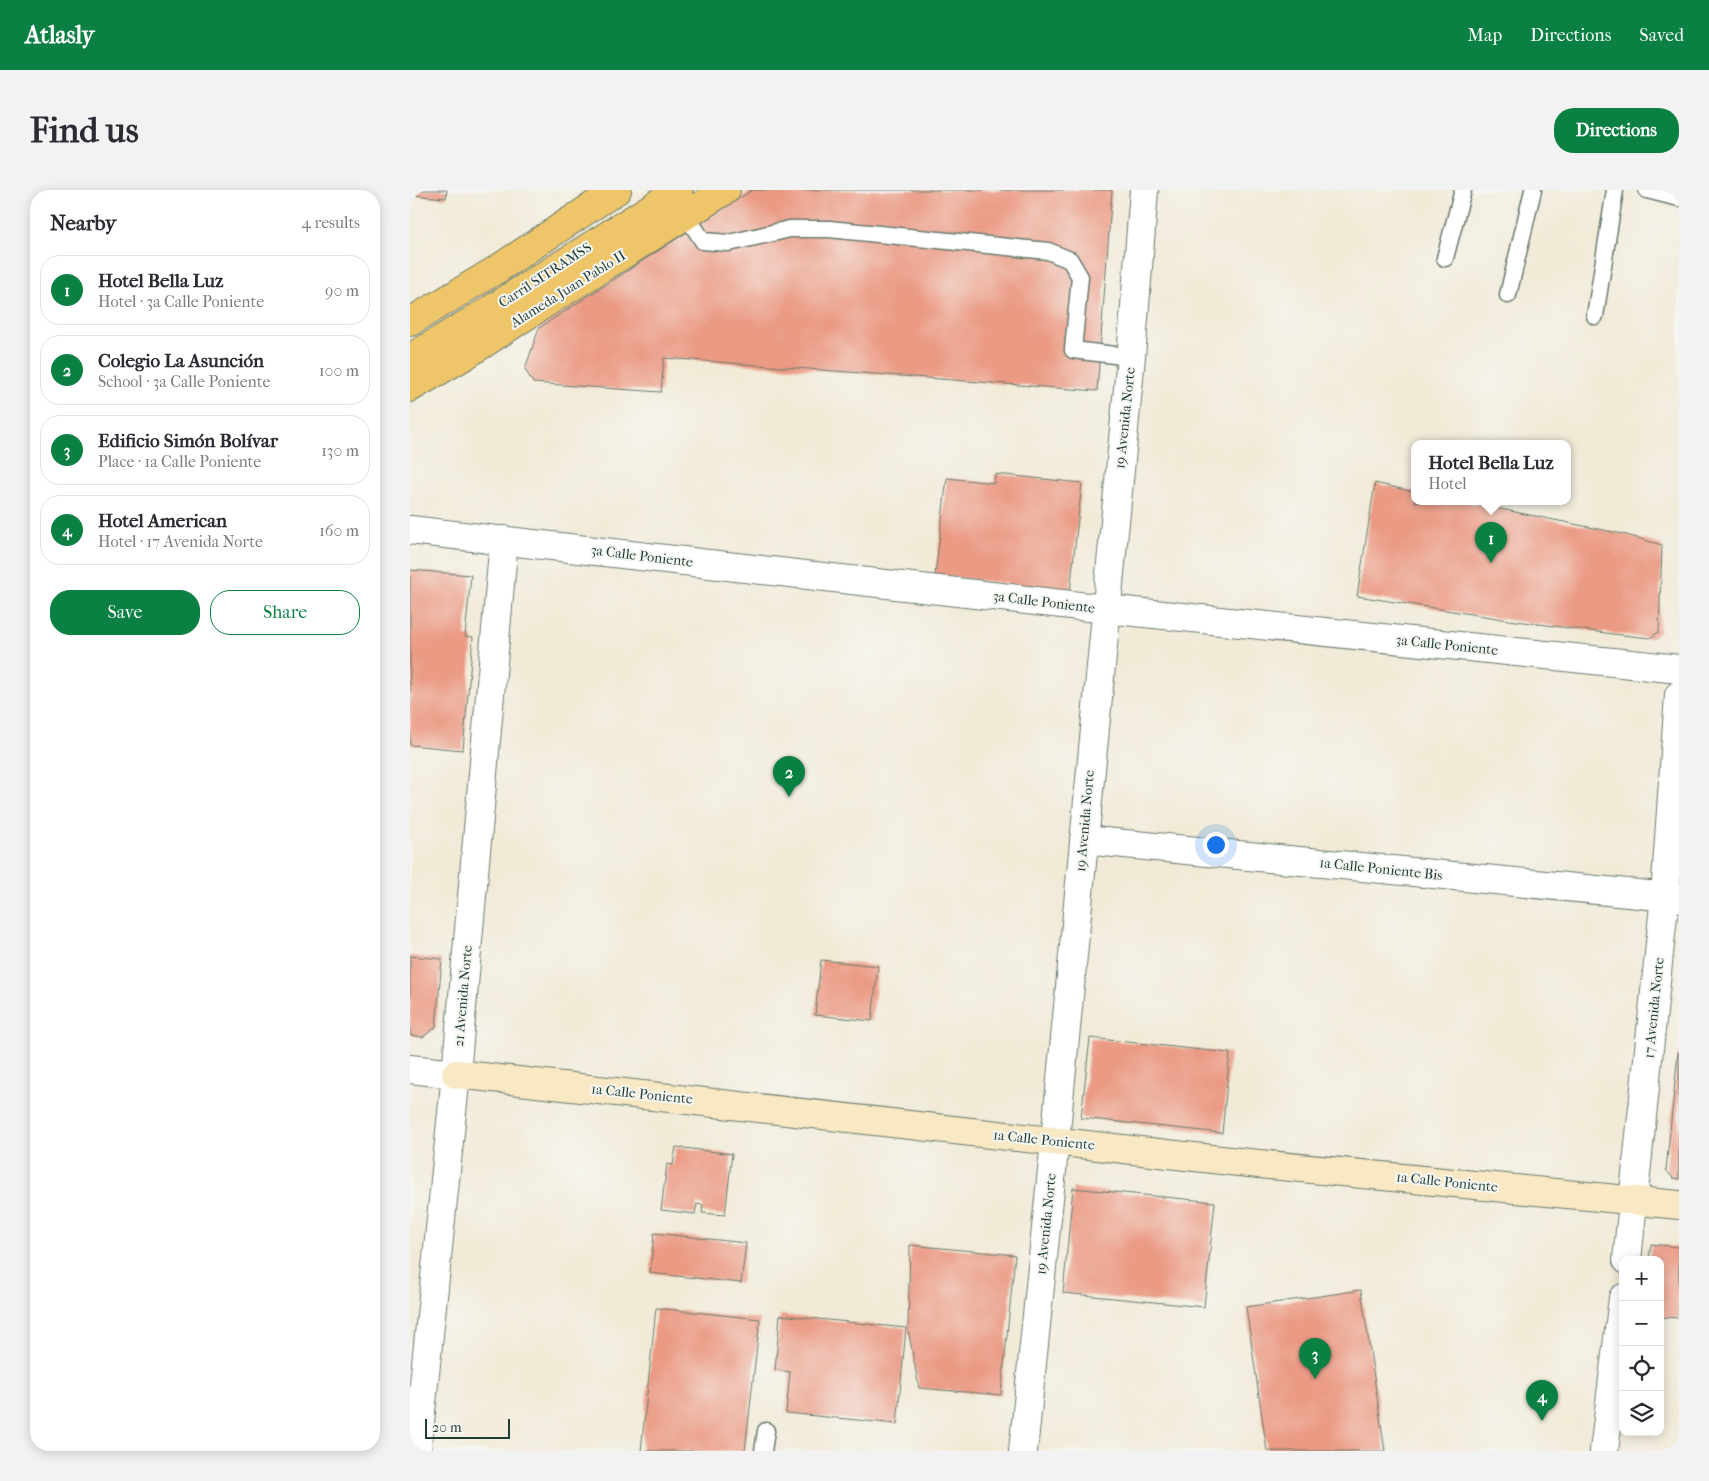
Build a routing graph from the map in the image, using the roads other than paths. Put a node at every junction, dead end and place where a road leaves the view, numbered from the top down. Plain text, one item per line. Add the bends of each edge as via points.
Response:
1 (617, 190) edge
2 (726, 190) edge
3 (1144, 190) edge
4 (1463, 190) edge
5 (1533, 190) edge
6 (1615, 190) edge
7 (1647, 190) edge
8 (1679, 198) edge
9 (682, 203) edge
10 (1445, 258) dead end
11 (1508, 294) dead end
12 (1595, 316) dead end
13 (410, 322) edge
14 (1131, 357) junction
15 (410, 358) edge
16 (410, 388) edge
17 (410, 530) edge
18 (504, 540) junction
19 (1106, 609) junction
20 (1679, 669) edge
21 (1679, 696) edge
22 (1084, 840) junction
23 (1672, 897) edge
24 (410, 1069) edge
25 (456, 1074) junction
26 (1055, 1141) junction
27 (1634, 1200) junction
28 (1679, 1205) edge
29 (1627, 1256) edge
30 (1623, 1301) edge
31 (766, 1431) dead end
32 (417, 1451) edge
33 (764, 1451) edge
34 (1022, 1451) edge
35 (1604, 1451) edge

1 - 13 main road
2 - 9 main road, Alameda Juan Pablo II
3 - 14 street, 19 Avenida Norte
4 - 10 lane
5 - 11 lane
6 - 12 lane
7 - 8 lane
9 - 14 lane via 703,241 728,243 790,229 828,229 1048,252 1070,260 1080,277 1073,350
9 - 15 main road, Carril SITRAMSS
9 - 16 main road, Alameda Juan Pablo II via 543,304
14 - 19 street, 19 Avenida Norte
17 - 18 street, 3a Calle Poniente
18 - 19 street, 3a Calle Poniente
18 - 25 street, 21 Avenida Norte
19 - 20 street, 3a Calle Poniente
19 - 22 street, 19 Avenida Norte
21 - 23 street, 17 Avenida Norte
22 - 23 street, 1a Calle Poniente Bis
22 - 26 street, 19 Avenida Norte
23 - 27 street, 17 Avenida Norte
24 - 25 street, 1a Calle Poniente
25 - 26 main road, 1a Calle Poniente
25 - 32 street, 21 Avenida Norte
26 - 27 main road, 1a Calle Poniente
26 - 34 street, 19 Avenida Norte
27 - 28 main road, 1a Calle Poniente
27 - 29 street, 17 Avenida Norte
30 - 35 street
31 - 33 lane

